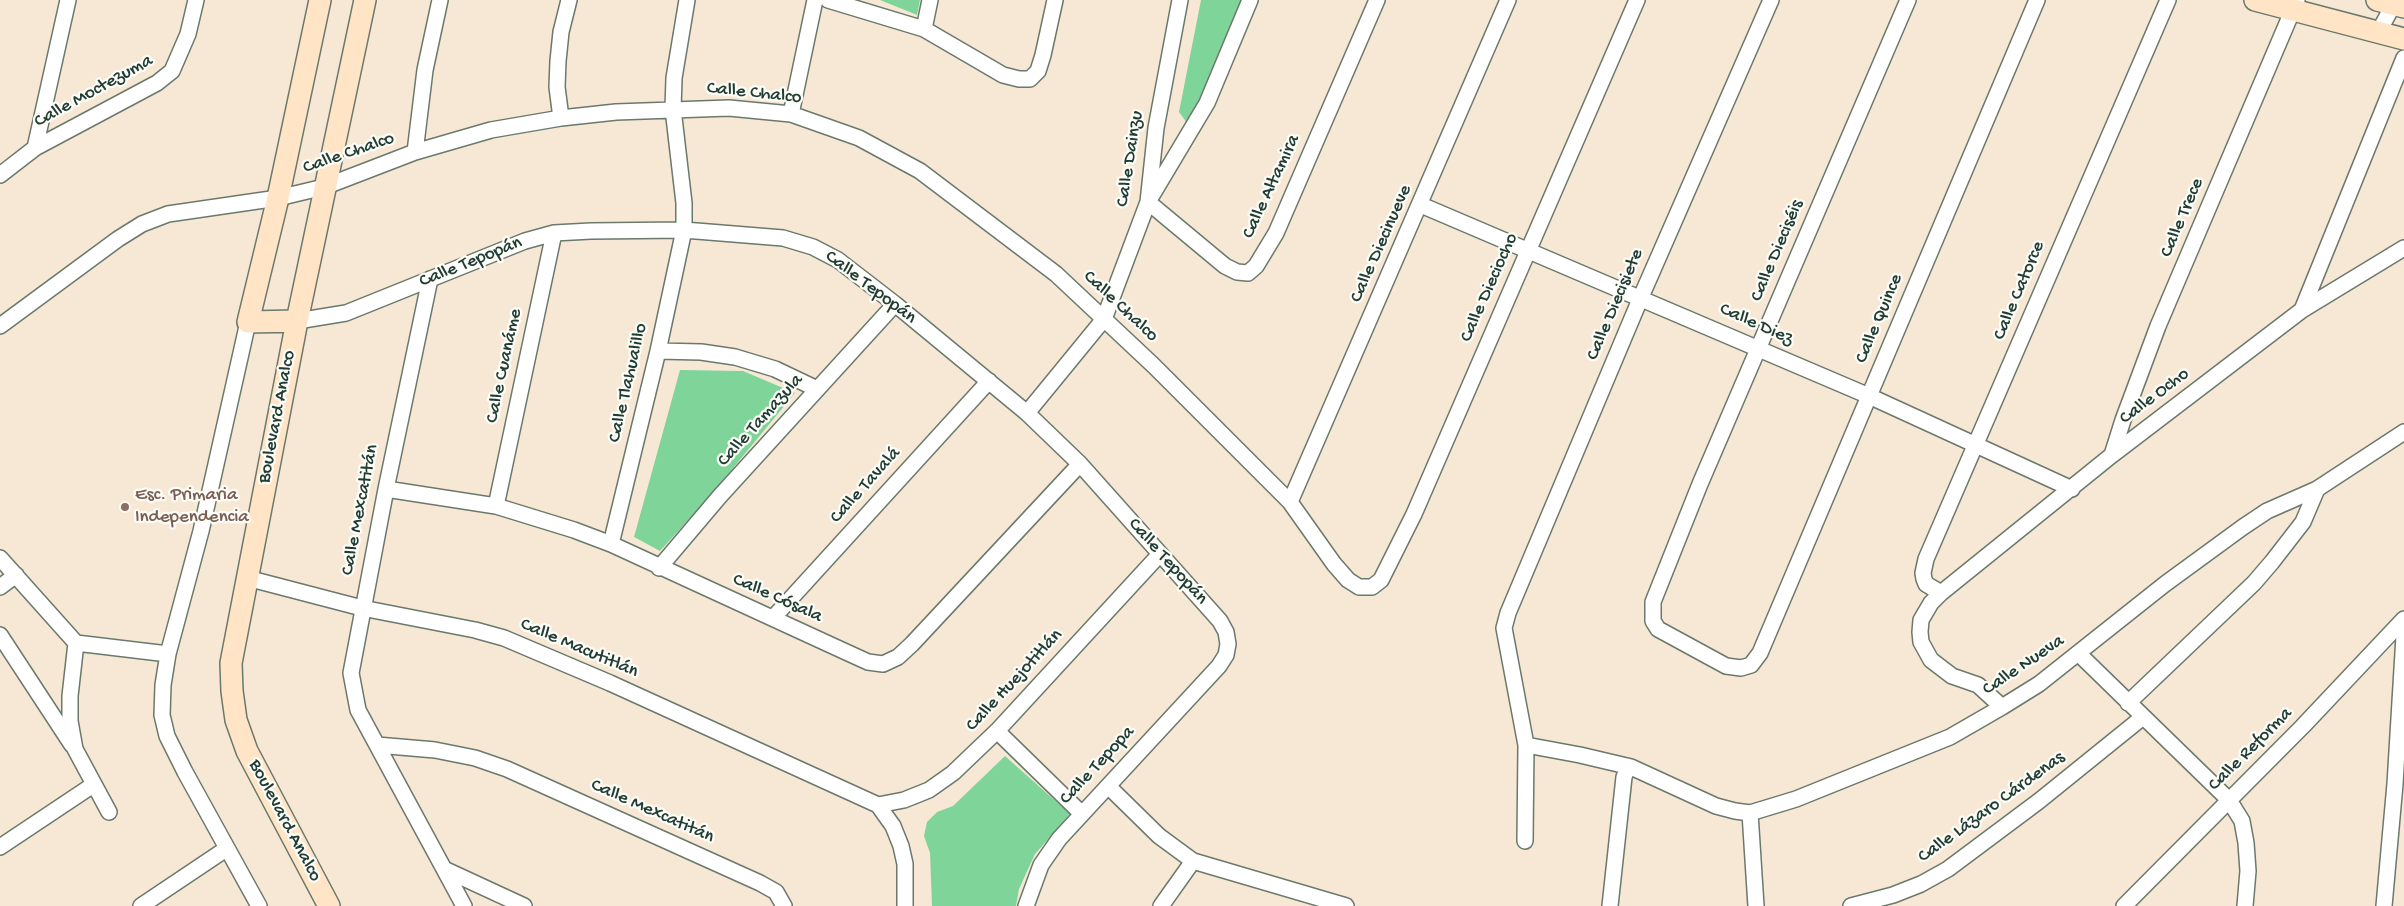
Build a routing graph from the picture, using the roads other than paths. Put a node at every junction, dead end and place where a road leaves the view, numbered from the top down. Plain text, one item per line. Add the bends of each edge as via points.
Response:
1 (68, 0) edge
2 (196, 0) edge
3 (320, 0) edge
4 (364, 0) edge
5 (440, 0) edge
6 (569, 0) edge
7 (687, 0) edge
8 (815, 0) edge
9 (828, 0) edge
10 (930, 0) edge
11 (1055, 0) edge
12 (1180, 0) edge
13 (1250, 0) edge
14 (1377, 0) edge
15 (1508, 0) edge
16 (1637, 0) edge
17 (1771, 0) edge
18 (1908, 0) edge
19 (2037, 0) edge
20 (2168, 0) edge
21 (2255, 0) edge
22 (2393, 3) edge
23 (2295, 6) edge
24 (924, 29) junction
25 (2378, 33) junction
26 (2404, 39) edge
27 (2404, 58) edge
28 (673, 109) junction
29 (791, 114) junction
30 (561, 118) junction
31 (35, 148) junction
32 (415, 152) junction
33 (0, 175) edge
34 (324, 187) junction
35 (278, 198) junction
36 (1148, 202) junction
37 (1421, 205) junction
38 (684, 230) junction
39 (554, 234) junction
40 (2404, 248) edge
41 (1528, 251) junction
42 (430, 279) junction
43 (1641, 297) junction
44 (895, 304) junction
45 (2302, 310) junction
46 (1104, 319) junction
47 (296, 321) junction
48 (248, 322) junction
49 (0, 326) edge
50 (1759, 348) junction
51 (658, 352) junction
52 (989, 381) junction
53 (817, 389) junction
54 (1869, 396) junction
55 (1027, 413) junction
56 (2404, 432) edge
57 (1975, 446) junction
58 (2112, 455) junction
59 (1080, 464) junction
60 (2072, 488) junction
61 (386, 489) junction
62 (2317, 489) junction
63 (1290, 502) junction
64 (496, 506) junction
65 (610, 544) junction
66 (1160, 554) junction
67 (0, 558) edge
68 (659, 568) junction
69 (16, 575) junction
70 (247, 578) junction
71 (0, 587) edge
72 (1372, 587) joint
73 (1940, 592) junction
74 (362, 608) junction
75 (773, 618) junction
76 (2404, 619) edge
77 (0, 635) edge
78 (2404, 636) edge
79 (76, 644) junction
80 (1760, 653) joint
81 (168, 654) junction
82 (2079, 654) junction
83 (1219, 666) joint
84 (2128, 703) junction
85 (2002, 707) junction
86 (2143, 718) junction
87 (997, 731) junction
88 (1526, 745) junction
89 (377, 746) junction
90 (74, 749) junction
91 (1628, 767) junction
92 (93, 785) junction
93 (1108, 786) junction
94 (2229, 800) junction
95 (878, 805) junction
96 (109, 812) dead end
97 (1750, 813) junction
98 (1082, 814) junction
99 (1525, 841) dead end
100 (0, 847) edge
101 (226, 849) junction
102 (1193, 861) junction
103 (444, 869) junction
104 (1755, 904) edge
105 (141, 906) edge
106 (259, 906) edge
107 (329, 906) edge
108 (464, 906) edge
109 (524, 906) edge
110 (784, 906) edge
111 (905, 906) edge
112 (1026, 906) edge
113 (1161, 906) edge
114 (1346, 906) edge
115 (1610, 906) edge
116 (1851, 906) edge
117 (2124, 906) edge
118 (2245, 906) edge
119 (2384, 906) edge

1 - 31 street
2 - 31 street, Calle Moctezuma via 188,34 172,71 157,83
3 - 35 street
4 - 34 street, Boulevard Analco
5 - 32 street via 425,70
6 - 30 street via 558,61
7 - 28 street, Calle Tlahualillo via 674,78
8 - 29 street
9 - 24 street
10 - 24 street
11 - 24 street via 1038,71 1030,79 1003,75
12 - 36 street, Calle Dainzu via 1156,128
13 - 36 street via 1207,103
14 - 36 street, Calle Altamira via 1276,234 1256,266 1248,273 1225,266
15 - 37 street, Calle Diecinueve
16 - 41 street, Calle Dieciocho
17 - 43 street, Calle Diecisiete
18 - 50 street, Calle Dieciséis
19 - 54 street, Calle Quince
20 - 57 street, Calle Catorce
21 - 23 street
22 - 25 street
23 - 25 street
23 - 58 street, Calle Trece via 2158,326
25 - 26 street
27 - 45 street
28 - 29 street, Calle Chalco via 729,108
28 - 30 street, Calle Chalco
28 - 38 street, Calle Tlahualillo
29 - 46 street, Calle Chalco via 859,138 920,171 1056,274
30 - 32 street, Calle Chalco via 491,130
31 - 33 street, Calle Moctezuma
32 - 34 street, Calle Chalco
34 - 35 street, Calle Chalco
34 - 47 street, Boulevard Analco
35 - 48 street
35 - 49 street, Calle Chalco via 177,212 142,224
36 - 46 street, Calle Dainzu
37 - 41 street, Calle Diez
37 - 63 street, Calle Diecinueve
38 - 39 street, Calle Tepopán
38 - 44 street, Calle Tepopán via 783,238 813,247 838,260
38 - 51 street, Calle Tlahualillo
39 - 42 street, Calle Tepopán via 525,241
39 - 64 street, Calle Cuanáme
40 - 45 street, Calle Ocho
41 - 43 street, Calle Diez
41 - 72 street, Calle Dieciocho via 1395,554 1381,580
42 - 47 street, Calle Tepopán via 346,313
42 - 61 street, Calle Mexcatitán
43 - 50 street, Calle Diez
43 - 88 street, Calle Diecisiete via 1504,628
44 - 52 street, Calle Tepopán
44 - 53 street, Calle Tamazula
45 - 58 street, Calle Ocho
46 - 55 street, Calle Dainzu
46 - 63 street, Calle Chalco
47 - 48 street, Calle Tepopán
47 - 70 street, Boulevard Analco
48 - 81 street via 201,531
50 - 54 street, Calle Diez
50 - 80 street, Calle Dieciséis via 1658,587 1652,612 1658,629 1726,666 1741,668 1752,665
51 - 53 street via 701,352 735,357 775,369
51 - 65 street, Calle Tlahualillo
52 - 55 street, Calle Tepopán
52 - 75 street, Calle Tavalá
53 - 68 street, Calle Tamazula
54 - 57 street, Calle Diez
54 - 80 street, Calle Quince
55 - 59 street, Calle Tepopán
56 - 62 street, Calle Nueva
57 - 60 street, Calle Diez
57 - 73 street, Calle Catorce via 1923,567 1926,584
58 - 60 street, Calle Ocho
59 - 66 street, Calle Tepopán
59 - 75 street, Calle Cósala via 898,657 883,664 868,662
60 - 73 street, Calle Ocho
61 - 64 street, Calle Cósala
61 - 74 street, Calle Mexcatitán
62 - 82 street, Calle Nueva via 2267,511 2165,584
62 - 84 street via 2302,522 2272,562
63 - 72 street, Calle Chalco via 1348,580 1359,587
64 - 65 street, Calle Cósala
65 - 68 street, Calle Cósala
66 - 83 street, Calle Tepopán via 1220,621 1226,632 1226,655
66 - 87 street, Calle Huejotitlán
67 - 69 street
68 - 75 street, Calle Cósala
69 - 71 street
69 - 79 street
70 - 74 street, Calle Macutitlán
70 - 107 street, Boulevard Analco via 231,663 236,720 261,780
73 - 85 street, Calle Ocho via 1922,620 1920,632 1925,651 1938,667 1978,685
74 - 89 street, Calle Mexcatitán via 351,673 358,710
74 - 95 street, Calle Macutitlán via 504,638
76 - 94 street, Calle Reforma
77 - 90 street
78 - 119 street
79 - 81 street
79 - 90 street via 70,696
81 - 101 street via 162,715 167,736
82 - 84 street
82 - 85 street, Calle Nueva
83 - 93 street, Calle Tepopa
84 - 86 street
85 - 97 street, Calle Nueva via 1950,737 1796,799
86 - 94 street
86 - 116 street, Calle Lázaro Cárdenas via 1948,869 1894,895
87 - 95 street, Calle Huejotitlán via 953,773 929,790 904,800
87 - 98 street
88 - 91 street, Calle Nueva
88 - 99 street
89 - 103 street, Calle Mexcatitán
89 - 110 street, Calle Mexcatitán via 435,750 506,769 760,883 776,892
90 - 92 street
91 - 97 street, Calle Nueva via 1716,806
91 - 115 street via 1624,777
92 - 96 street
92 - 100 street
93 - 98 street, Calle Tepopa
93 - 102 street via 1159,836
94 - 117 street, Calle Reforma
94 - 118 street via 2242,821 2246,843
95 - 111 street via 893,826 901,846 905,864
97 - 104 street
98 - 112 street, Calle Tepopa via 1059,838 1041,865
101 - 105 street
101 - 106 street
102 - 113 street
102 - 114 street
103 - 108 street, Calle Mexcatitán
103 - 109 street

